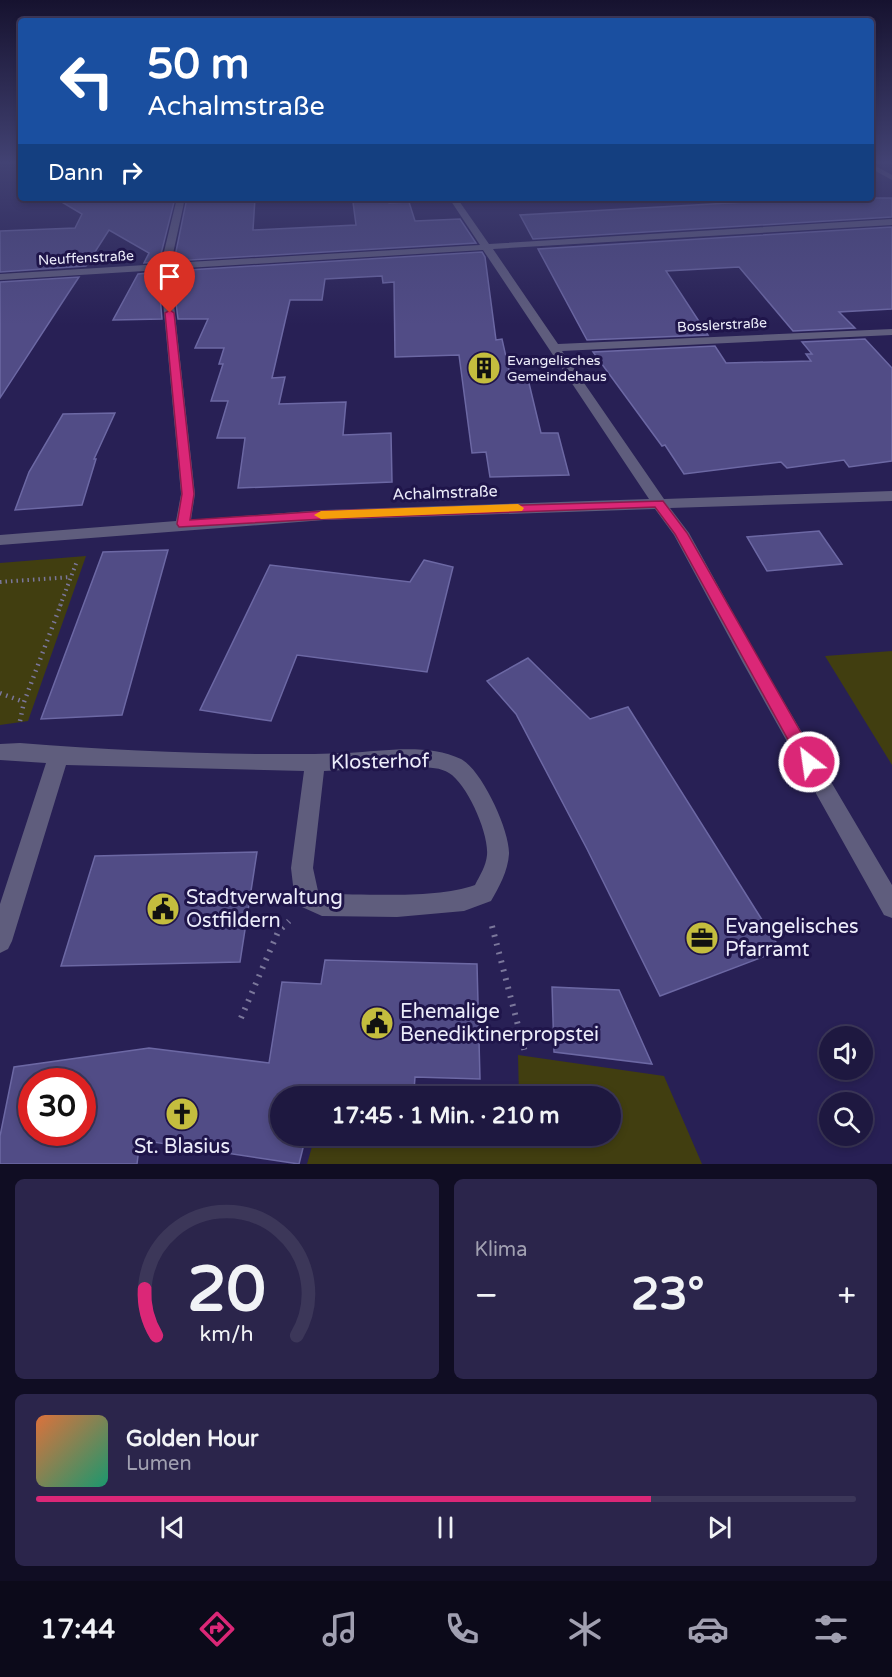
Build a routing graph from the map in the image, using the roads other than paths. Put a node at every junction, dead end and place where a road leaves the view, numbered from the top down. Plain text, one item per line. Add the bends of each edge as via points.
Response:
1 (177, 216) edge
2 (465, 216) edge
3 (892, 222) edge
4 (486, 247) junction
5 (165, 267) junction
6 (0, 277) edge
7 (892, 332) edge
8 (554, 348) junction
9 (892, 496) edge
10 (659, 503) junction
11 (183, 524) junction
12 (0, 540) edge
13 (8, 752) edge
14 (58, 757) junction
15 (315, 763) junction
16 (892, 907) edge
17 (0, 941) edge

1 - 5 street
2 - 4 street
3 - 4 street, Neuffenstraße
4 - 5 street, Neuffenstraße
4 - 8 street
5 - 6 street, Neuffenstraße
5 - 11 street via 188,494
7 - 8 street, Bosslerstraße
8 - 10 street
9 - 10 street, Achalmstraße
10 - 11 street, Achalmstraße
10 - 16 street via 681,533
11 - 12 street, Achalmstraße
13 - 14 street, Klosterhof
14 - 15 street, Klosterhof
14 - 17 street
15 - 15 street, Klosterhof via 302,868 310,899 322,905 397,906 464,900 483,893 496,867 498,846 471,780 456,766 422,759

